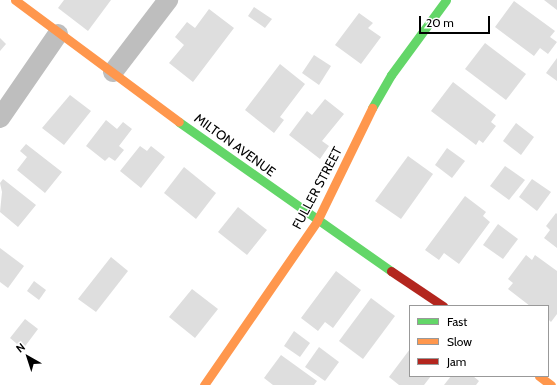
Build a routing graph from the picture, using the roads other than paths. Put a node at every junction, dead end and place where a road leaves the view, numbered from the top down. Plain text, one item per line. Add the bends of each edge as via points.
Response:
1 (15, 0) edge
2 (168, 0) edge
3 (446, 0) edge
4 (58, 34) junction
5 (112, 72) junction
6 (0, 118) edge
7 (317, 220) junction
8 (442, 305) edge
9 (540, 377) edge
10 (204, 385) edge
11 (551, 385) edge

1 - 4 street, MILTON AVENUE
2 - 5 street
3 - 7 street, FULLER STREET via 375,103
4 - 5 street, MILTON AVENUE
4 - 6 street
5 - 7 street, MILTON AVENUE
7 - 8 street, MILTON AVENUE
7 - 10 street, FULLER STREET
9 - 11 street

